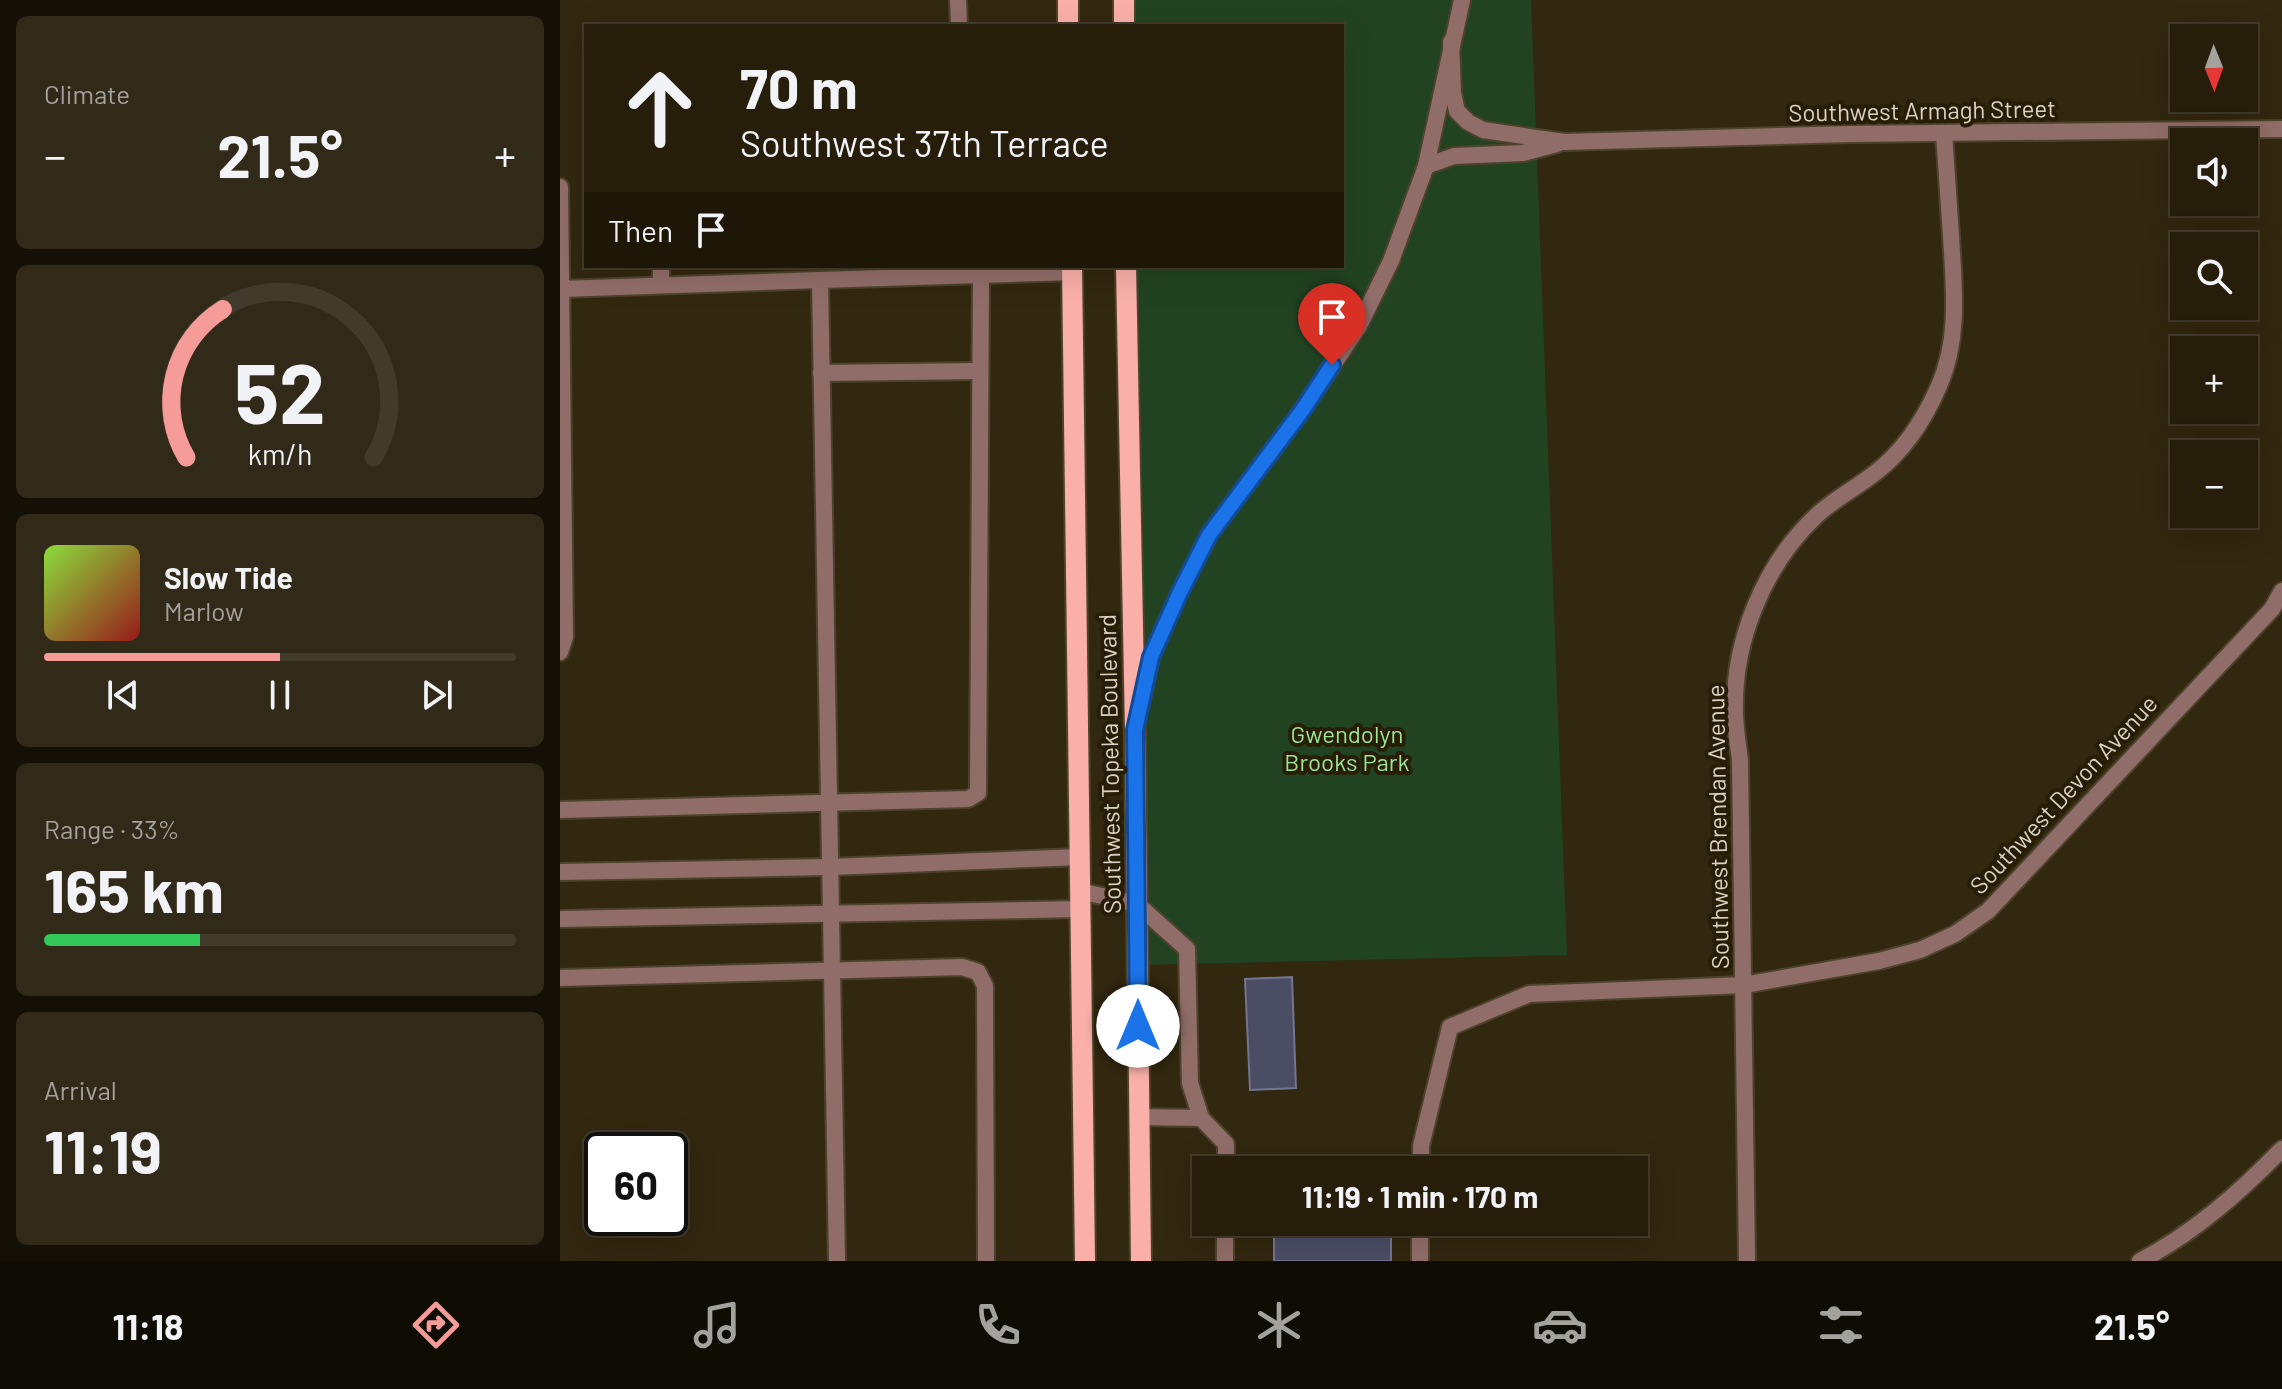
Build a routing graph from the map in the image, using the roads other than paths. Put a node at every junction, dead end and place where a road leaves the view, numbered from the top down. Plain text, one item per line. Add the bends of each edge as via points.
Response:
1 (958, 0) edge
2 (1068, 0) edge
3 (1124, 0) edge
4 (1462, 0) edge
5 (959, 24) edge
6 (1068, 24) edge
7 (1124, 24) edge
8 (1451, 42) junction
9 (2282, 129) edge
10 (1944, 133) junction
11 (1564, 142) junction
12 (1426, 166) junction
13 (560, 187) edge
14 (661, 268) edge
15 (1126, 268) edge
16 (1072, 269) edge
17 (971, 272) edge
18 (820, 280) junction
19 (661, 285) junction
20 (561, 289) edge
21 (980, 371) junction
22 (821, 373) junction
23 (2282, 591) edge
24 (560, 652) edge
25 (1135, 730) junction
26 (829, 802) junction
27 (560, 810) edge
28 (1080, 857) junction
29 (830, 867) junction
30 (560, 872) edge
31 (1080, 900) junction
32 (1137, 904) junction
33 (831, 914) junction
34 (560, 919) edge
35 (831, 972) junction
36 (560, 978) edge
37 (1744, 985) junction
38 (1138, 1117) junction
39 (1201, 1118) junction
40 (2282, 1149) edge
41 (1226, 1156) edge
42 (1421, 1156) edge
43 (1225, 1236) edge
44 (1420, 1236) edge
45 (837, 1261) edge
46 (986, 1261) edge
47 (1085, 1261) edge
48 (1141, 1261) edge
49 (1225, 1261) edge
50 (1420, 1261) edge
51 (1747, 1261) edge
52 (2140, 1261) edge

1 - 5 street
2 - 6 main road
3 - 7 main road
4 - 8 street
8 - 11 street, Southwest Armagh Street via 1455,102 1468,122 1483,130
8 - 12 street
9 - 10 street, Southwest Armagh Street
10 - 11 street, Southwest Armagh Street
10 - 37 street, Southwest Brendan Avenue via 1956,306 1940,384 1896,454 1817,515 1790,545 1761,593 1739,663 1735,711
11 - 12 street, Southwest Armagh Street via 1523,153 1454,156
12 - 25 street via 1391,261 1359,326 1209,535 1187,577 1151,657
13 - 20 street
14 - 19 street
15 - 25 main road, Southwest Topeka Boulevard
16 - 17 street
16 - 28 main road, Southwest Topeka Boulevard
17 - 18 street
17 - 21 street
18 - 19 street
18 - 22 street
19 - 20 street
20 - 24 street via 565,637
21 - 22 street
21 - 26 street via 978,793 968,799
22 - 26 street
23 - 37 street, Southwest Devon Avenue via 2272,609 1988,911 1920,950
25 - 32 main road, Southwest Topeka Boulevard
26 - 27 street
26 - 29 street
28 - 29 street
28 - 31 main road, Southwest Topeka Boulevard
29 - 30 street
29 - 33 street
31 - 32 street
31 - 33 street
31 - 47 main road, Southwest Topeka Boulevard
32 - 38 main road, Southwest Topeka Boulevard
32 - 39 street via 1187,949 1190,1083
33 - 34 street
33 - 35 street
35 - 36 street
35 - 45 street
35 - 46 street via 962,967 978,972 985,986
37 - 42 street, Southwest Devon Avenue via 1529,994 1450,1027
37 - 51 street, Southwest Brendan Avenue
38 - 39 street
38 - 48 main road, Southwest Topeka Boulevard
39 - 41 street via 1226,1144
40 - 52 street via 2200,1223
43 - 49 street
44 - 50 street

